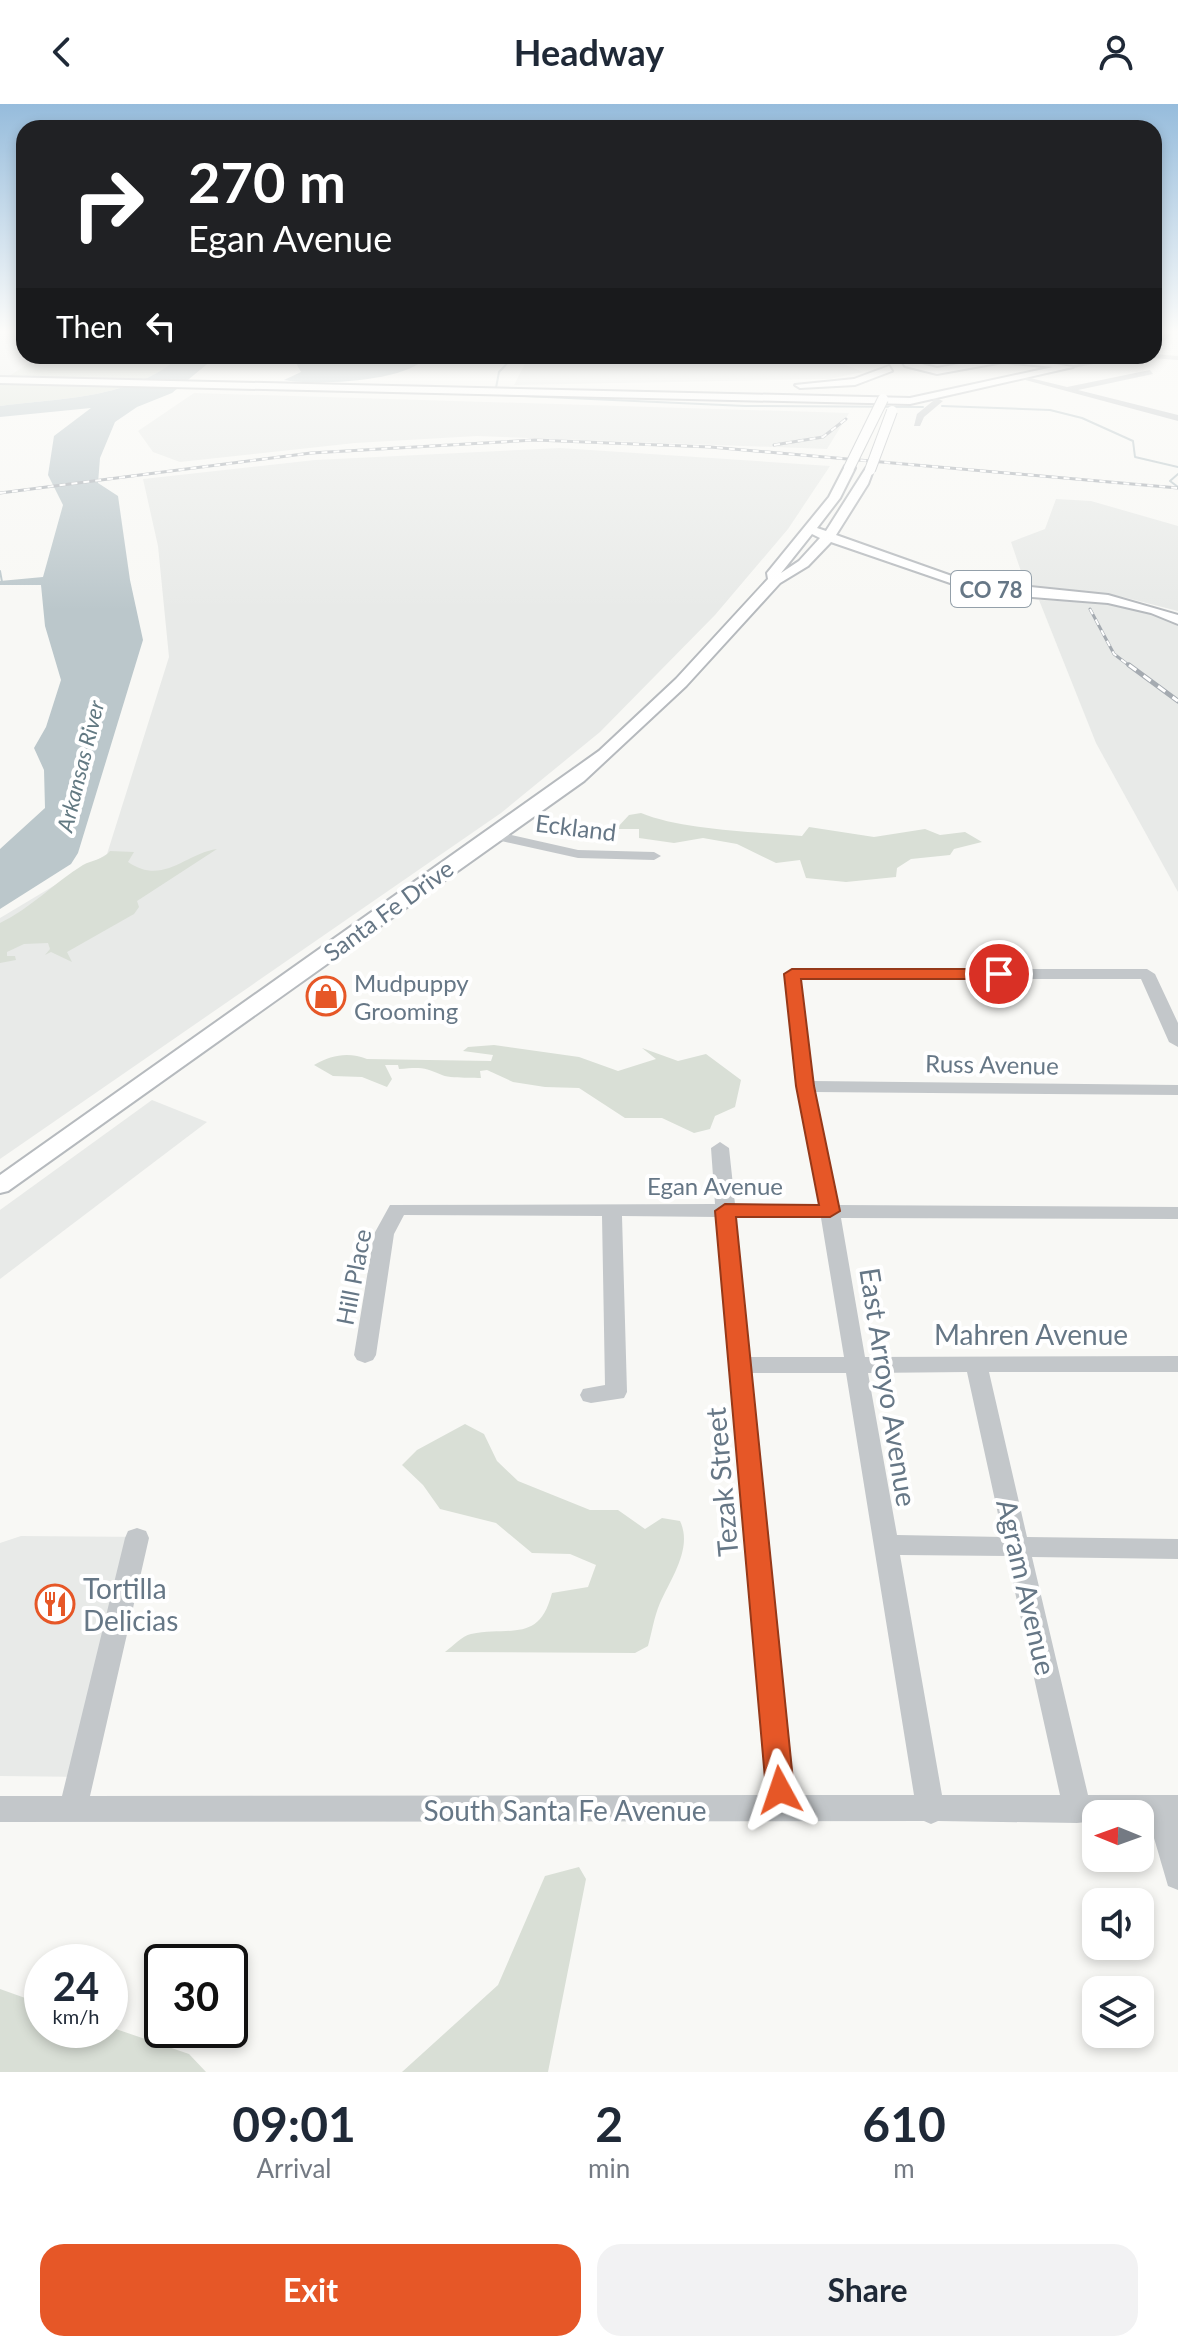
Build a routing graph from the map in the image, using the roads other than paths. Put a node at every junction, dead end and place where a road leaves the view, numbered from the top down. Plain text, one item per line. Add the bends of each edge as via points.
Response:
1 (871, 426) edge
2 (886, 426) edge
3 (854, 498) junction
4 (809, 529) junction
5 (828, 536) junction
6 (855, 547) junction
7 (816, 548) junction
8 (895, 561) junction
9 (775, 580) junction
10 (1178, 620) edge
11 (493, 835) junction
12 (654, 856) dead end
13 (1178, 1042) edge
14 (805, 1086) junction
15 (1178, 1090) edge
16 (720, 1148) dead end
17 (0, 1186) edge
18 (397, 1209) joint
19 (612, 1210) junction
20 (725, 1211) junction
21 (830, 1211) junction
22 (1178, 1213) edge
23 (365, 1355) dead end
24 (976, 1364) junction
25 (1178, 1364) edge
26 (740, 1365) junction
27 (854, 1365) junction
28 (591, 1395) dead end
29 (137, 1538) dead end
30 (885, 1545) junction
31 (1018, 1547) junction
32 (1178, 1549) edge
33 (1169, 1808) edge
34 (0, 1809) edge
35 (782, 1810) junction
36 (1077, 1810) junction
37 (72, 1811) junction
38 (931, 1811) junction
39 (1178, 1876) edge

1 - 4 main road, bridge via 834,498
2 - 3 main road, bridge
3 - 5 main road
3 - 8 main road via 859,500 844,524 844,534
4 - 5 main road, CO 78
4 - 9 main road via 774,573
5 - 6 main road, CO 78
5 - 7 main road
6 - 7 main road
6 - 8 main road, CO 78
7 - 9 main road via 790,576
8 - 10 main road, CO 78 via 970,586 1121,601
9 - 11 main road, Santa Fe Drive via 655,712
11 - 12 street, Eckland via 578,854
11 - 17 main road, Santa Fe Drive
13 - 14 street, East Arroyo Avenue via 1147,974 792,974
14 - 15 street, Russ Avenue
14 - 21 street, East Arroyo Avenue
16 - 20 street, Tezak Street
18 - 19 street, Egan Avenue
18 - 23 street, Hill Place via 384,1234
19 - 20 street, Egan Avenue
19 - 28 street via 616,1392
20 - 21 street, Egan Avenue
20 - 26 street, Tezak Street
21 - 22 street, Egan Avenue
21 - 27 street, East Arroyo Avenue
24 - 25 street, Mahren Avenue
24 - 27 street, Mahren Avenue
24 - 31 street, Agram Avenue
26 - 27 street, Mahren Avenue
26 - 35 street, Tezak Street
27 - 30 street, East Arroyo Avenue
29 - 37 street
30 - 31 street
30 - 38 street, East Arroyo Avenue
31 - 32 street
31 - 36 street, Agram Avenue
33 - 36 street, South Santa Fe Avenue
33 - 39 street
34 - 37 street, South Santa Fe Avenue
35 - 37 street, South Santa Fe Avenue
35 - 38 street, South Santa Fe Avenue
36 - 38 street, South Santa Fe Avenue

